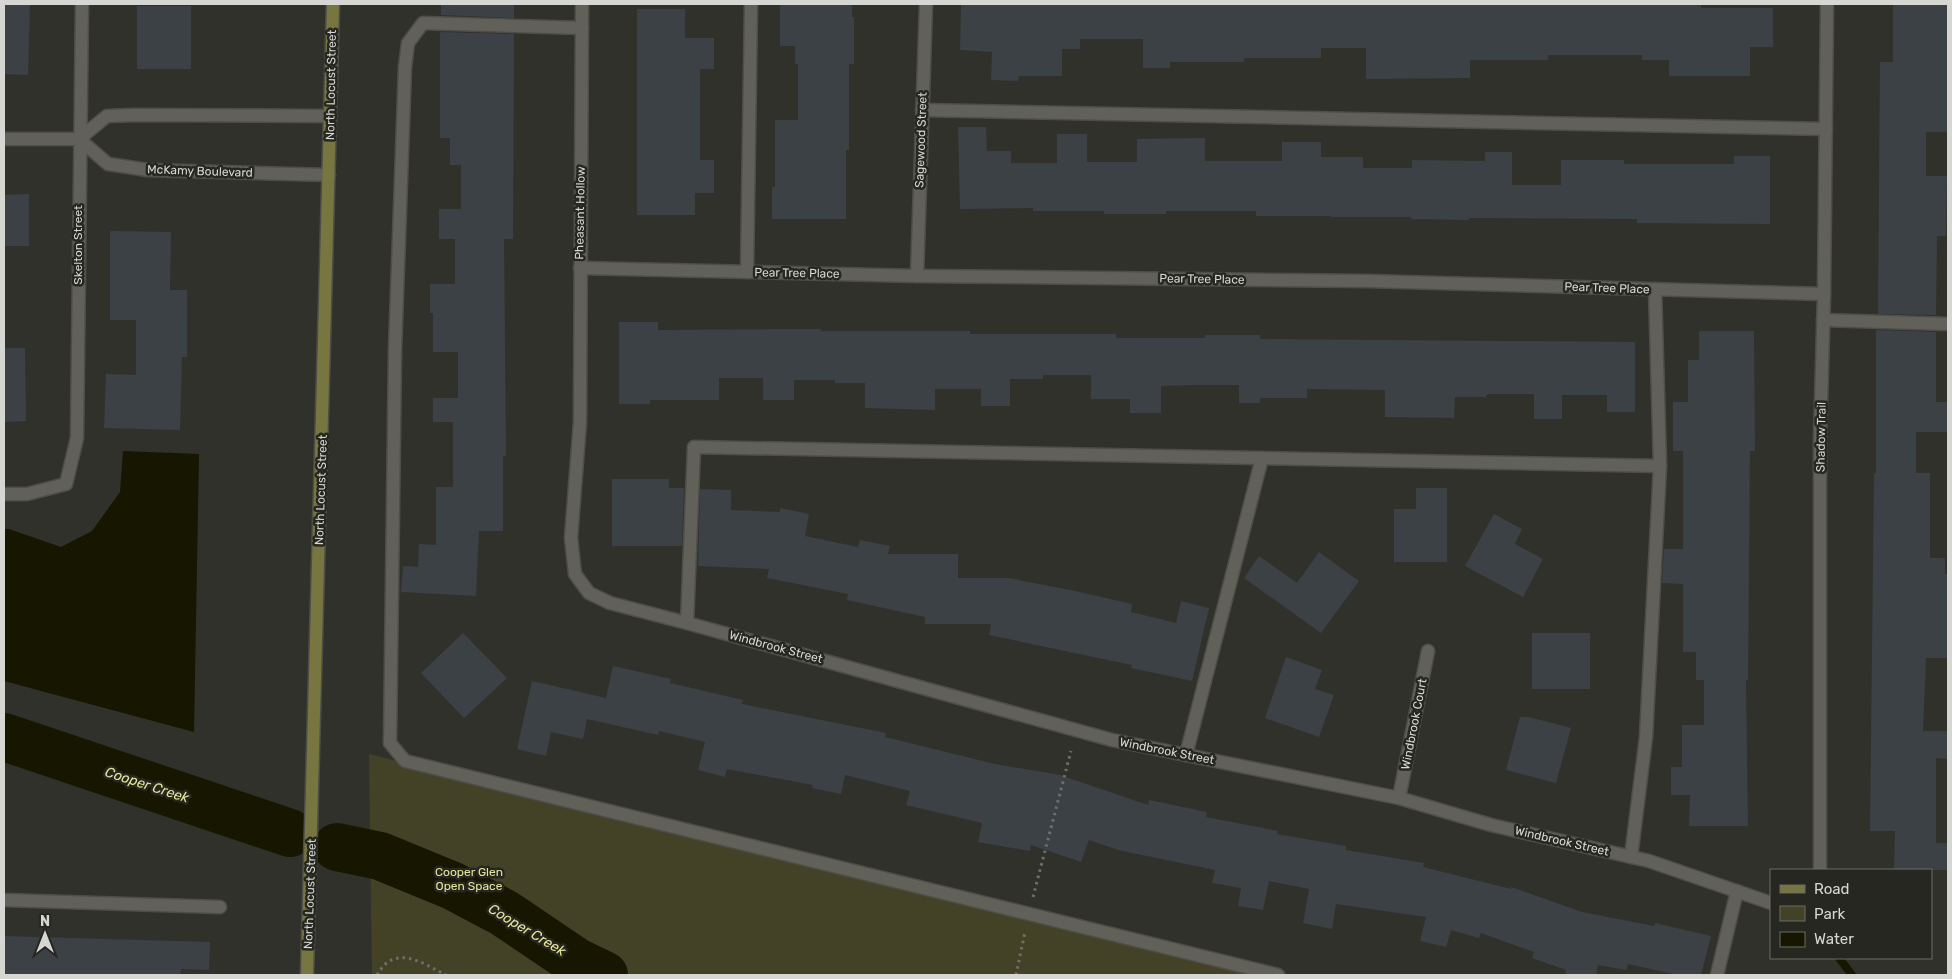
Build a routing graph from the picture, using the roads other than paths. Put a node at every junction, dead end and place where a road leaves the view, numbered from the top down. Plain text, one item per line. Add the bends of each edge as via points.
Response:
1 (82, 4) edge
2 (333, 4) edge
3 (582, 4) edge
4 (751, 4) edge
5 (926, 4) edge
6 (1827, 4) edge
7 (582, 28) junction
8 (922, 110) junction
9 (330, 116) junction
10 (1826, 129) junction
11 (4, 139) edge
12 (79, 139) junction
13 (329, 175) junction
14 (580, 268) junction
15 (747, 272) junction
16 (916, 276) junction
17 (1655, 289) junction
18 (1824, 294) junction
19 (1823, 320) junction
20 (1948, 324) edge
21 (1262, 458) junction
22 (1660, 466) junction
23 (4, 494) edge
24 (575, 574) joint
25 (687, 623) junction
26 (1428, 651) dead end
27 (1186, 755) junction
28 (1400, 798) junction
29 (1631, 857) junction
30 (1820, 869) edge
31 (1737, 891) junction
32 (4, 900) edge
33 (1770, 903) edge
34 (220, 907) dead end
35 (308, 975) edge
36 (1278, 975) edge
37 (1717, 975) edge

1 - 12 street, Skelton Street
2 - 9 main road, North Locust Street
3 - 7 street, Pheasant Hollow
4 - 15 street
5 - 8 street, Sagewood Street
6 - 10 street, Shadow Trail
7 - 14 street, Pheasant Hollow
7 - 36 street via 422,23 408,43 395,350 390,743 405,761
8 - 10 street
8 - 16 street, Sagewood Street
9 - 12 street via 107,116
9 - 13 main road, North Locust Street
10 - 18 street, Shadow Trail
11 - 12 street
12 - 13 street, McKamy Boulevard via 108,164 148,170
12 - 23 street, Skelton Street via 77,438 66,484 27,494
13 - 35 main road, North Locust Street
14 - 15 street, Pear Tree Place
14 - 24 street, Pheasant Hollow via 580,422 571,538
15 - 16 street, Pear Tree Place
16 - 17 street, Pear Tree Place via 1368,281
17 - 18 street, Pear Tree Place
17 - 22 street
18 - 19 street, Shadow Trail
19 - 20 street
19 - 30 street, Shadow Trail
21 - 22 street
21 - 25 street via 694,448
21 - 27 street
22 - 29 street via 1646,737
24 - 25 street, Windbrook Street via 589,593 610,604
25 - 27 street, Windbrook Street via 1102,738
26 - 28 street, Windbrook Court
27 - 28 street, Windbrook Street
28 - 29 street, Windbrook Street via 1491,825
29 - 31 street, Windbrook Street
31 - 33 street, Windbrook Street
31 - 37 street
32 - 34 street

